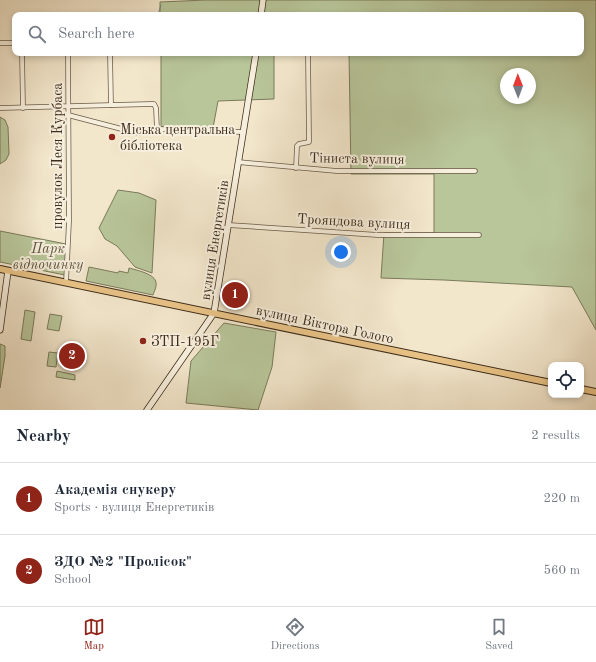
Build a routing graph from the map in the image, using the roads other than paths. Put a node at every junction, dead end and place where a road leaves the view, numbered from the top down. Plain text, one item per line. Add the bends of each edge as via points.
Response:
1 (263, 0) edge
2 (261, 12) edge
3 (0, 43) edge
4 (12, 43) edge
5 (22, 56) edge
6 (68, 56) edge
7 (110, 56) edge
8 (256, 56) edge
9 (308, 56) edge
10 (111, 105) junction
11 (68, 107) junction
12 (0, 108) edge
13 (23, 108) junction
14 (68, 115) junction
15 (157, 129) junction
16 (243, 132) junction
17 (238, 162) junction
18 (296, 168) junction
19 (475, 172) dead end
20 (228, 224) junction
21 (479, 235) dead end
22 (0, 269) edge
23 (8, 271) junction
24 (66, 283) junction
25 (214, 313) junction
26 (0, 330) edge
27 (548, 381) edge
28 (584, 390) edge
29 (596, 392) edge
30 (147, 410) edge

1 - 2 street
3 - 4 street
5 - 13 street
6 - 11 street, провулок Леся Курбаса
7 - 10 street
8 - 16 street, вулиця Енергетиків
9 - 18 street via 310,139 309,142 297,146
10 - 11 street
10 - 15 street via 154,104
11 - 13 street
11 - 14 street, провулок Леся Курбаса
12 - 13 street
14 - 15 street via 137,133
14 - 24 street, провулок Леся Курбаса via 69,221
15 - 16 street
16 - 17 street, вулиця Енергетиків
17 - 18 street, Тіниста вулиця
17 - 20 street, вулиця Енергетиків
18 - 19 street, Тіниста вулиця
20 - 21 street, Трояндова вулиця via 378,235
20 - 25 street, вулиця Енергетиків
22 - 23 main road, вулиця Віктора Голого
23 - 24 main road, вулиця Віктора Голого
23 - 26 street
24 - 25 main road, вулиця Віктора Голого
25 - 27 main road, вулиця Віктора Голого
25 - 30 street, вулиця Енергетиків
28 - 29 main road

